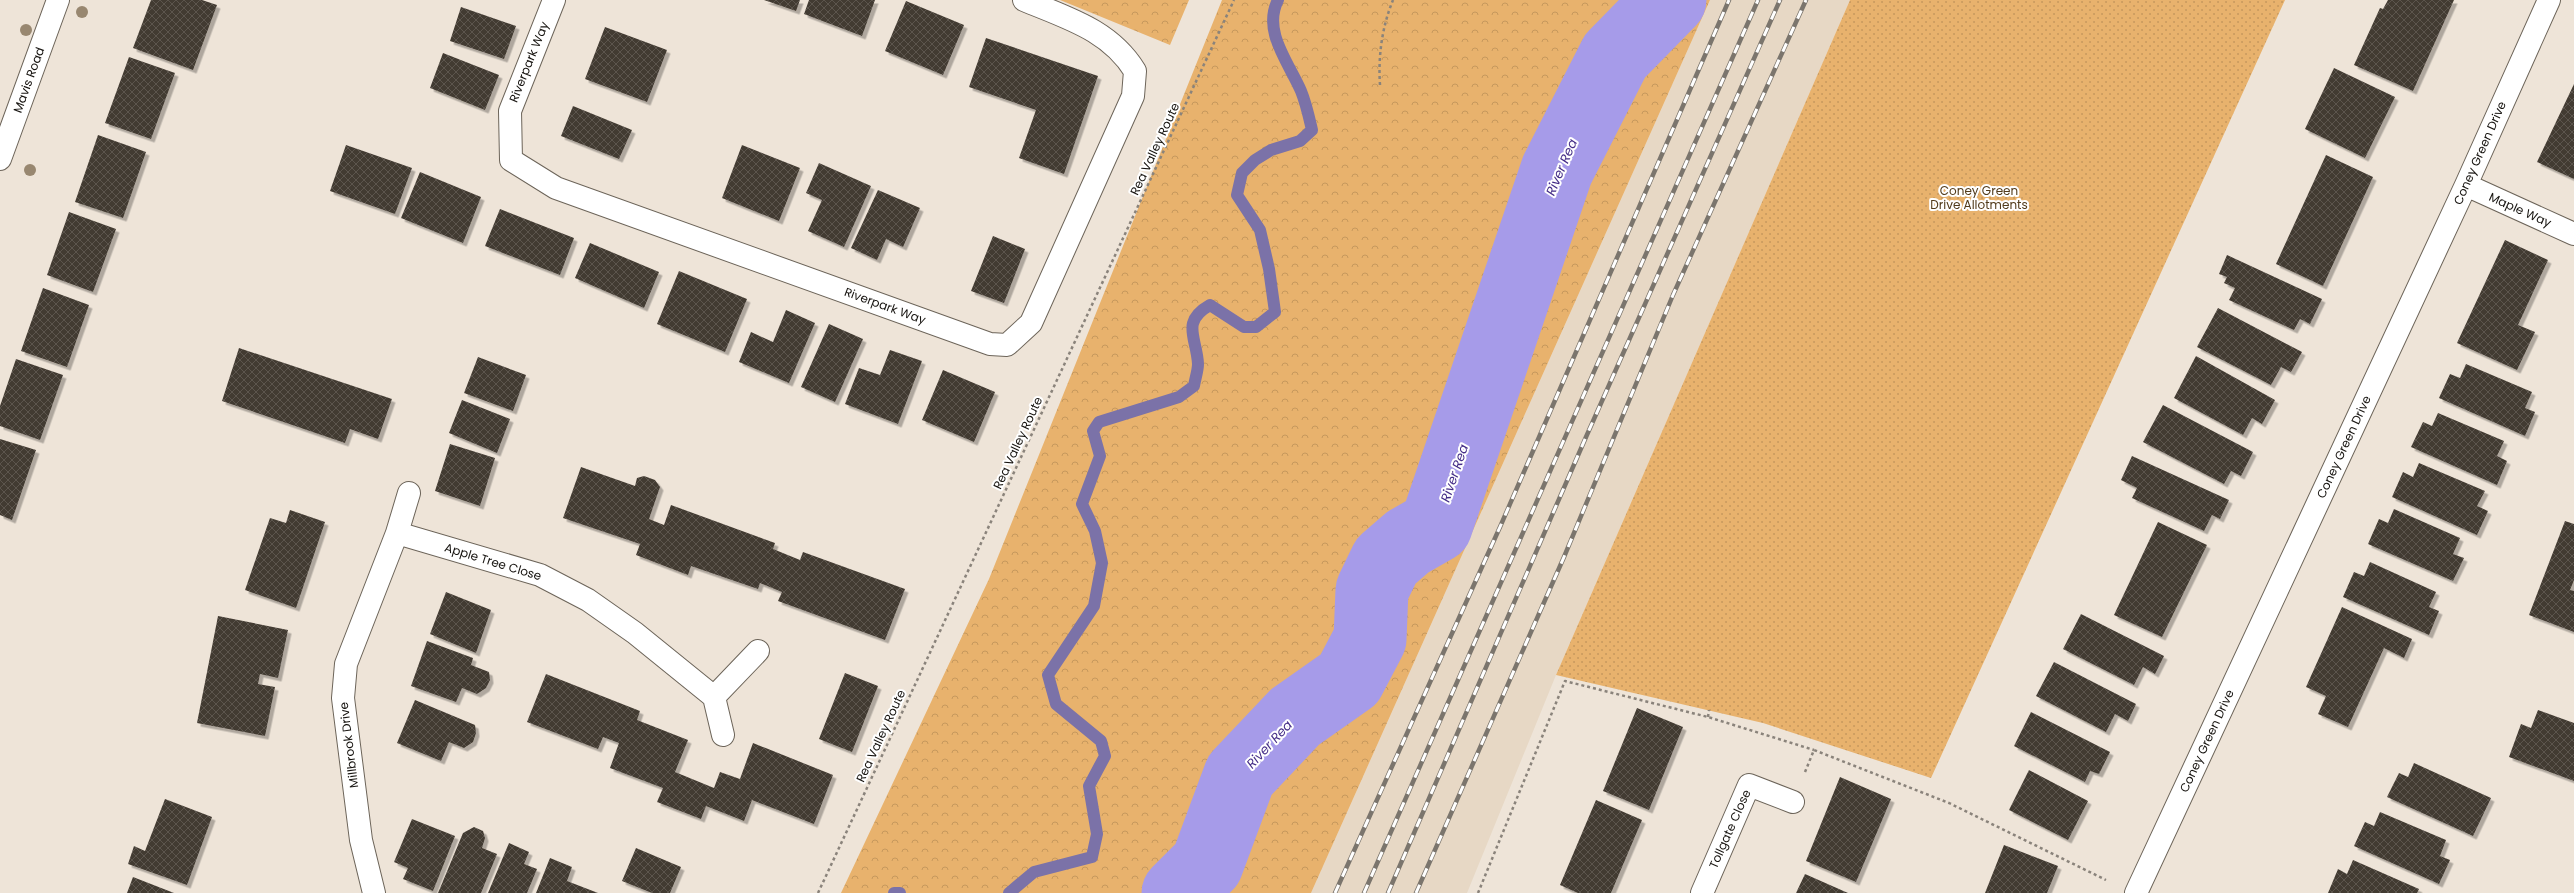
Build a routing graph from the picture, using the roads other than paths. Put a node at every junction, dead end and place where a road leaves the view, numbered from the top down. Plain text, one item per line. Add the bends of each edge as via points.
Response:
1 (58, 0) edge
2 (554, 0) edge
3 (1024, 0) edge
4 (2549, 0) edge
5 (0, 159) edge
6 (2466, 186) junction
7 (2574, 234) edge
8 (409, 493) dead end
9 (397, 533) junction
10 (758, 651) dead end
11 (714, 696) junction
12 (724, 735) dead end
13 (1793, 802) road end
14 (374, 893) edge
15 (1702, 893) edge
16 (2136, 893) edge

1 - 5 street, Mavis Road
2 - 3 street, Riverpark Way via 510,111 511,160 556,188 990,344 1007,344 1031,323 1133,96 1135,72 1114,44 1089,27
4 - 6 street, Coney Green Drive
6 - 7 street, Maple Way
6 - 16 street, Coney Green Drive
8 - 9 street
9 - 11 street, Apple Tree Close via 540,575 588,600 635,633
9 - 14 street, Millbrook Drive via 346,664 343,698 361,840
10 - 11 street
11 - 12 street
13 - 15 street, Tollgate Close via 1748,785

